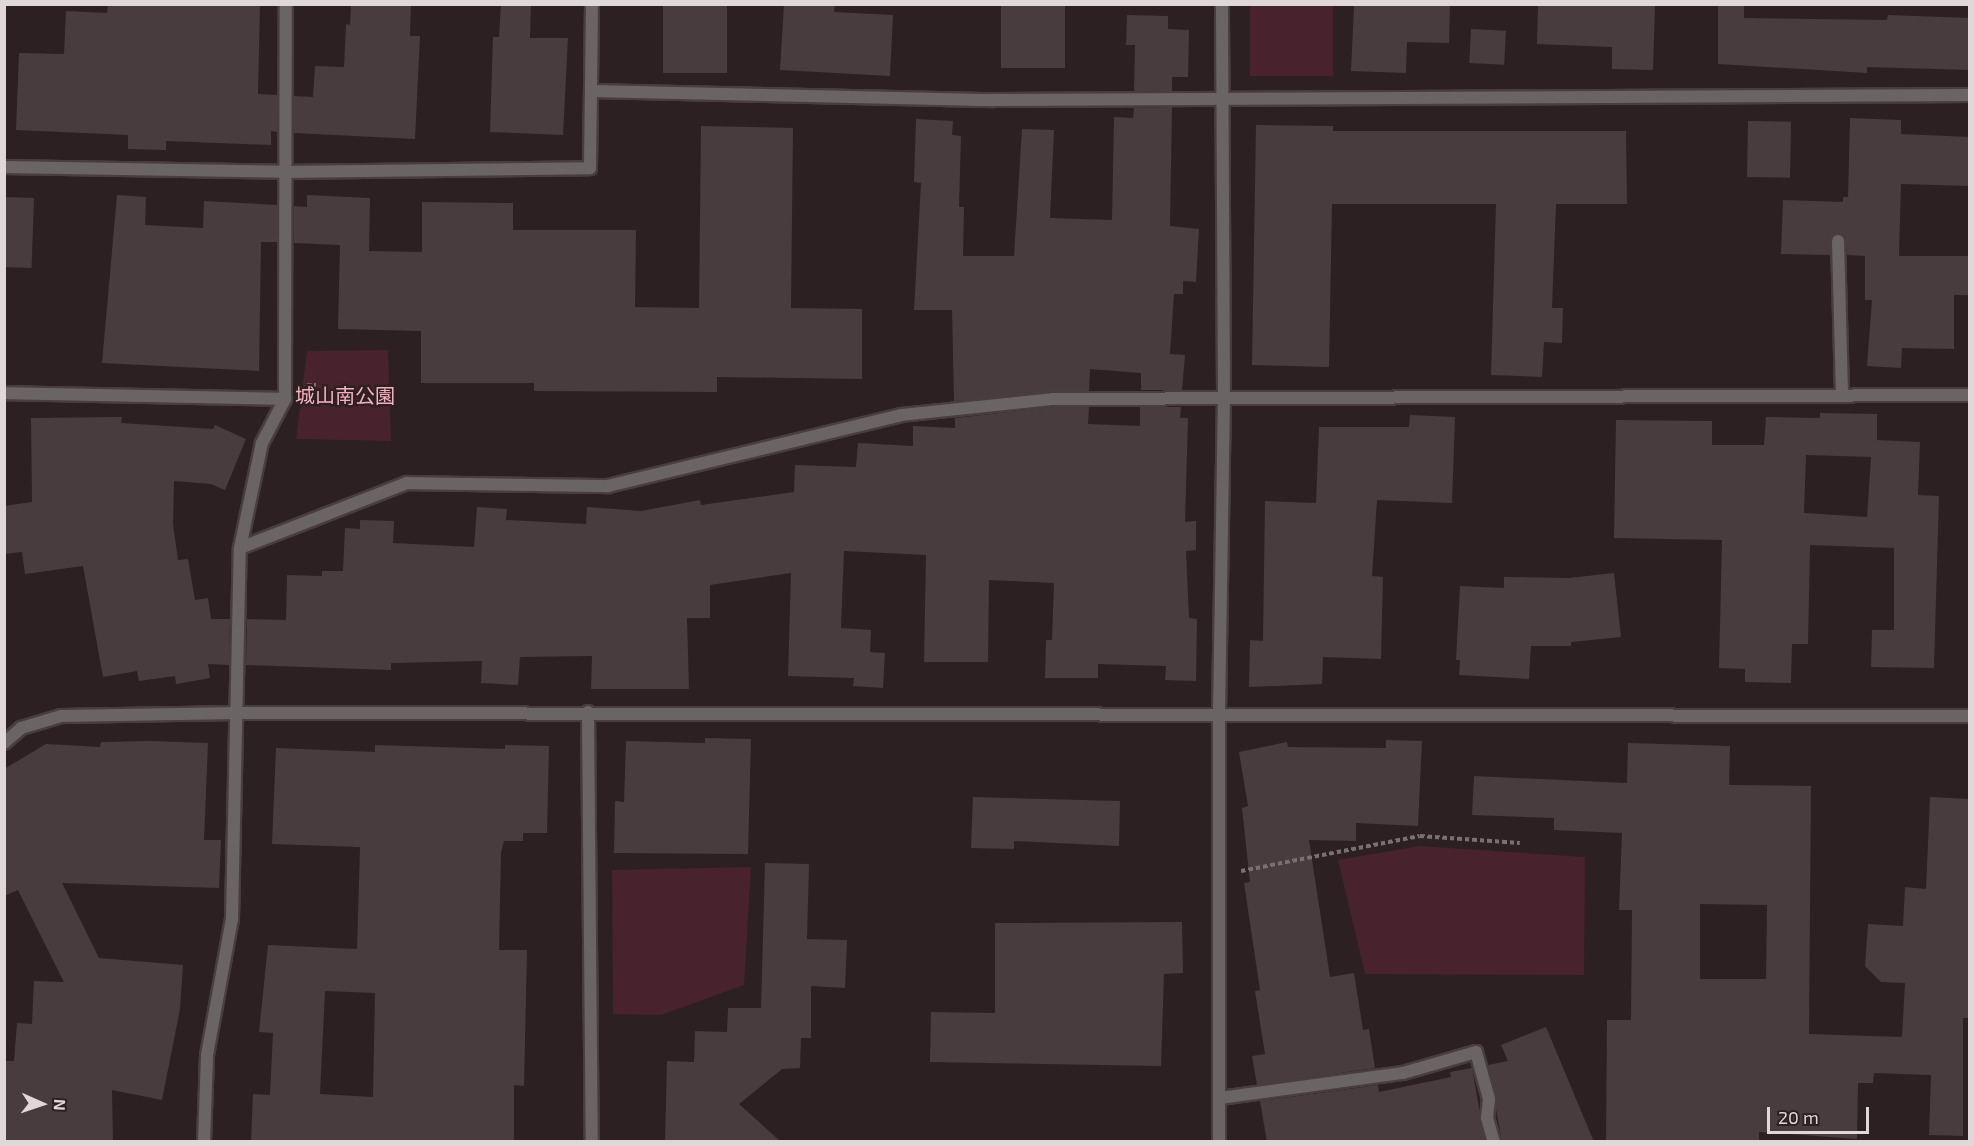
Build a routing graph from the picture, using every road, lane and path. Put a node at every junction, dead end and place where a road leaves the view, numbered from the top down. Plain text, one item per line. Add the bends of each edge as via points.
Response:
1 (286, 4) edge
2 (592, 4) edge
3 (1222, 4) edge
4 (591, 91) junction
5 (1970, 95) edge
6 (1221, 96) junction
7 (4, 167) edge
8 (283, 172) junction
9 (1838, 241) dead end
10 (4, 393) edge
11 (1224, 395) junction
12 (1842, 395) junction
13 (1970, 395) edge
14 (285, 399) junction
15 (240, 548) junction
16 (588, 712) junction
17 (237, 713) junction
18 (1219, 714) junction
19 (1970, 716) edge
20 (4, 743) edge
21 (1520, 843) dead end
22 (1219, 875) junction
23 (1220, 1098) junction
24 (204, 1142) edge
25 (592, 1142) edge
26 (1219, 1142) edge
27 (1494, 1142) edge

1 - 8 street
2 - 4 street
3 - 6 street
4 - 6 street via 994,100
4 - 8 street via 590,168
5 - 6 street
6 - 11 street
7 - 8 street
8 - 14 street
9 - 12 street
10 - 14 street
11 - 12 street
11 - 15 street via 1053,399 902,415 608,486 407,483
11 - 18 street
12 - 13 street
14 - 15 street via 262,443
15 - 17 street
16 - 17 street
16 - 18 street
16 - 25 street
17 - 20 street via 61,716 21,728
17 - 24 street via 232,919 207,1055
18 - 19 street
18 - 22 street
21 - 22 path via 1420,836
22 - 23 street
23 - 26 street
23 - 27 street via 1403,1073 1476,1052 1489,1099 1486,1118

